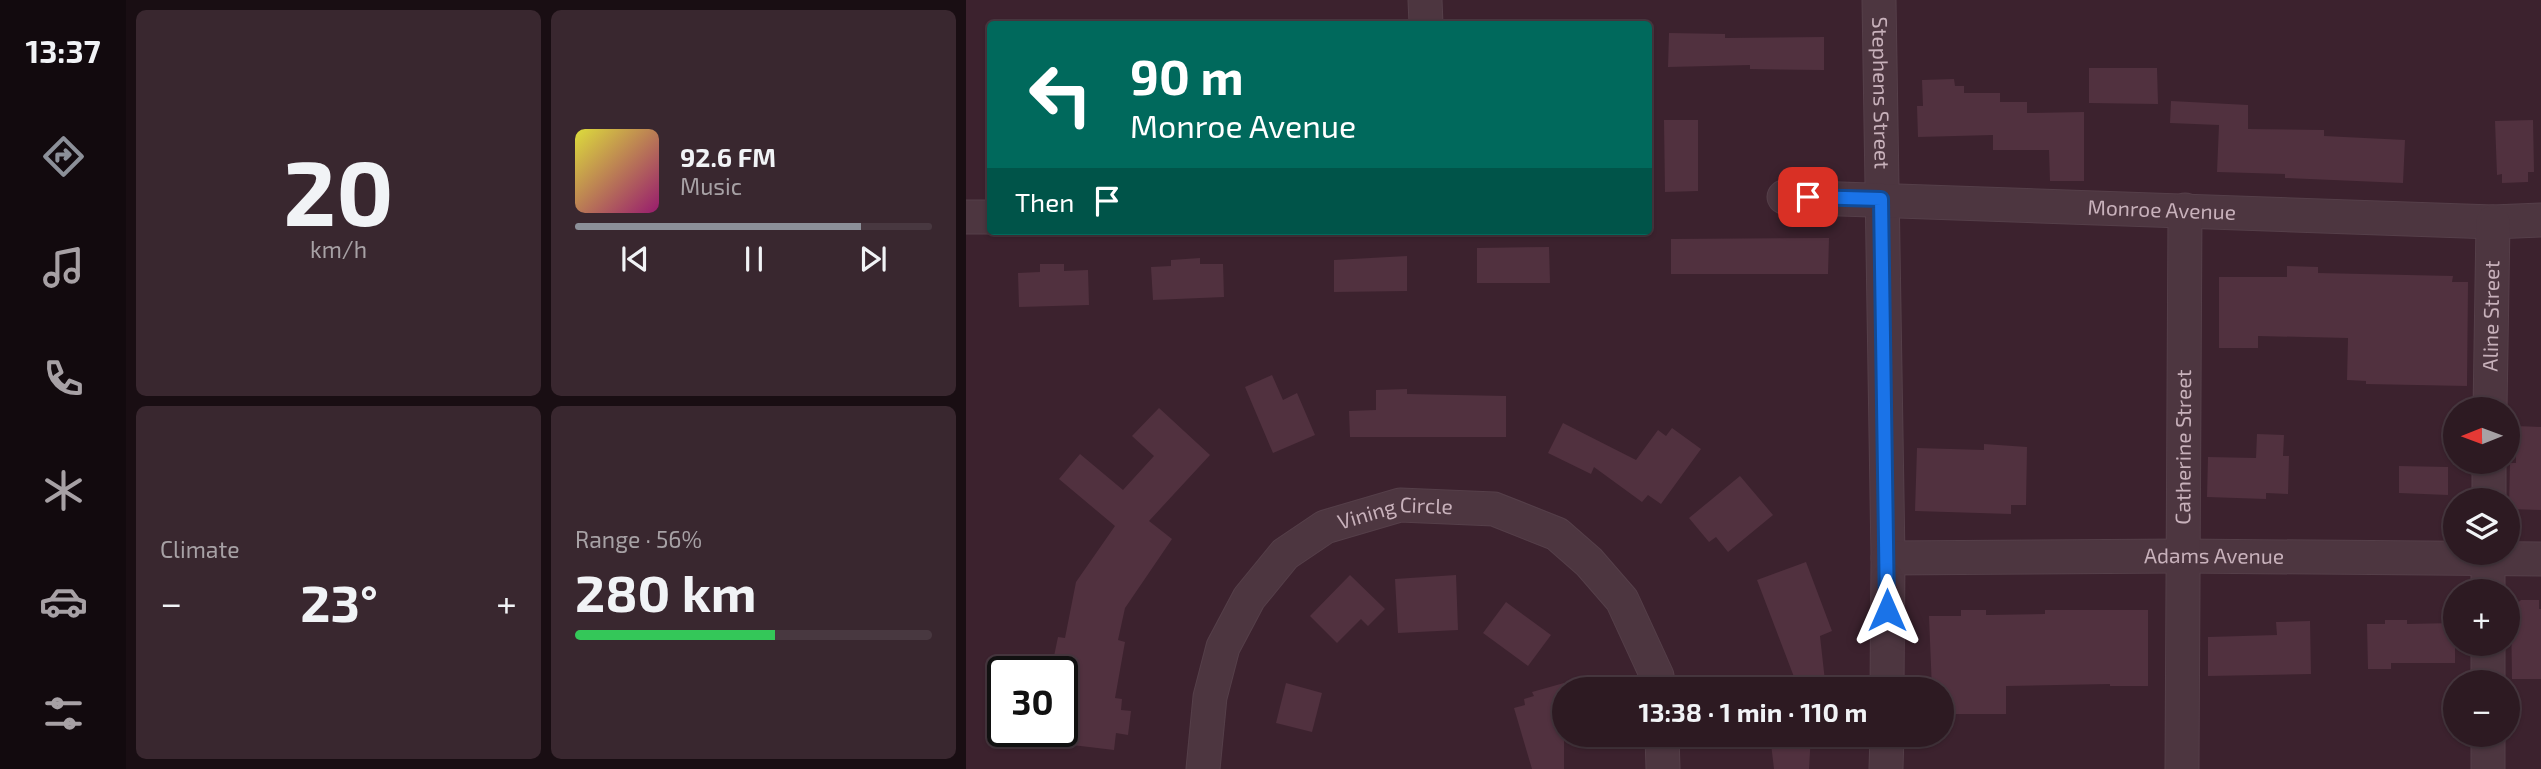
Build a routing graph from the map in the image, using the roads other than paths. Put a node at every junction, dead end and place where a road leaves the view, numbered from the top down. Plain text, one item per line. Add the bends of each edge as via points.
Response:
1 (1425, 0) edge
2 (1879, 0) edge
3 (1426, 21) edge
4 (1784, 197) dead end
5 (1881, 199) junction
6 (2185, 209) junction
7 (987, 216) edge
8 (966, 217) edge
9 (2541, 220) edge
10 (2493, 222) junction
11 (2490, 397) edge
12 (2182, 556) junction
13 (2443, 556) edge
14 (1888, 558) junction
15 (2520, 558) edge
16 (2541, 559) edge
17 (1657, 677) edge
18 (1887, 677) edge
19 (1662, 747) edge
20 (1886, 747) edge
21 (2488, 747) edge
22 (1203, 769) edge
23 (1663, 769) edge
24 (1886, 769) edge
25 (2182, 769) edge
26 (2488, 769) edge

1 - 3 street
2 - 5 street, Stephens Street
4 - 5 street, Monroe Avenue
5 - 6 street, Monroe Avenue
5 - 14 street, Stephens Street
6 - 10 street, Monroe Avenue
6 - 12 street, Catherine Street
7 - 8 street
9 - 10 street, Monroe Avenue
10 - 11 street, Aline Street
12 - 13 street, Adams Avenue
12 - 14 street, Adams Avenue
12 - 25 street, Catherine Street
14 - 18 street, Stephens Street
15 - 16 street, Adams Avenue
17 - 22 street, Vining Circle via 1622,600 1557,534 1494,509 1400,505 1325,527 1285,554 1249,598 1223,647 1210,698
19 - 23 street
20 - 24 street
21 - 26 street

